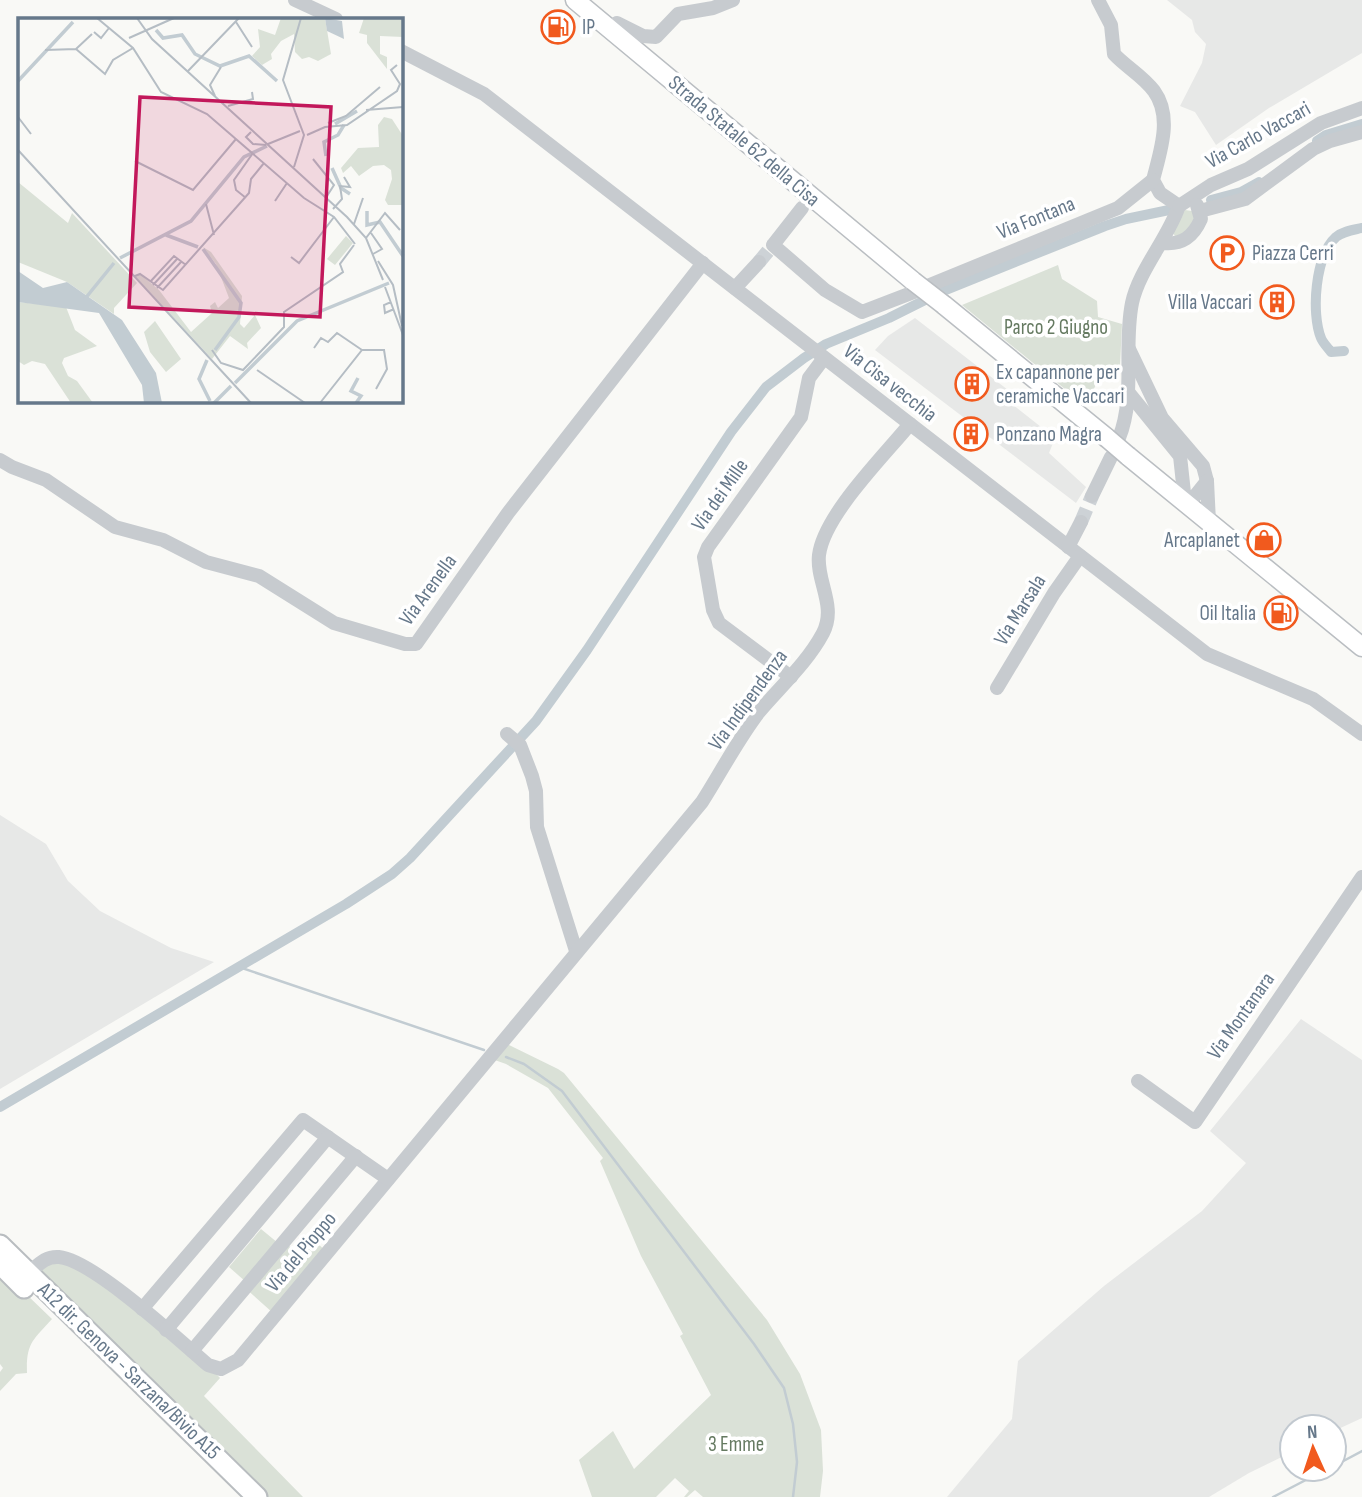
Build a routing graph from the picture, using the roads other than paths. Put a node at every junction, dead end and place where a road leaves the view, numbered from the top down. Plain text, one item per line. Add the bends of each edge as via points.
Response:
1 (295, 0) edge
2 (575, 0) edge
3 (733, 0) edge
4 (1098, 0) edge
5 (334, 18) edge
6 (612, 31) junction
7 (402, 52) edge
8 (1362, 108) edge
9 (1362, 132) edge
10 (1153, 180) junction
11 (1192, 197) junction
12 (1179, 206) junction
13 (802, 208) dead end
14 (1200, 211) junction
15 (1163, 243) junction
16 (759, 261) tunnel mouth
17 (703, 263) junction
18 (919, 286) junction
19 (735, 288) junction
20 (1128, 347) junction
21 (817, 352) junction
22 (1149, 390) junction
23 (1128, 392) junction
24 (910, 424) junction
25 (1162, 434) junction
26 (1116, 435) junction
27 (1120, 456) junction
28 (0, 460) edge
29 (1182, 473) junction
30 (1207, 481) junction
31 (1161, 483) junction
32 (1091, 496) tunnel mouth
33 (1185, 502) junction
34 (1081, 522) tunnel mouth
35 (1209, 522) junction
36 (1068, 547) junction
37 (1080, 556) junction
38 (1362, 648) edge
39 (791, 677) junction
40 (997, 688) dead end
41 (1362, 734) edge
42 (513, 739) dead end
43 (1362, 877) edge
44 (576, 951) junction
45 (555, 977) joint
46 (1138, 1081) dead end
47 (328, 1137) junction
48 (356, 1156) junction
49 (388, 1179) junction
50 (0, 1245) edge
51 (0, 1264) edge
52 (32, 1271) dead end
53 (142, 1309) junction
54 (166, 1330) junction
55 (192, 1352) junction
56 (239, 1497) edge
57 (257, 1497) edge

1 - 5 street
2 - 6 main road, Strada Statale 62 della Cisa
3 - 6 street via 678,14 656,37 643,36 618,23
4 - 10 street via 1111,24 1114,54 1149,85 1160,104 1164,132
6 - 18 main road, Strada Statale 62 della Cisa
7 - 17 street, Via Cisa vecchia via 484,94
8 - 11 street, Via Carlo Vaccari via 1321,122 1248,169
9 - 14 street via 1313,149 1245,199
10 - 12 street via 1160,193
10 - 18 street, Via Fontana via 1118,208
11 - 12 street, Via Carlo Vaccari
11 - 14 street
12 - 15 street
13 - 18 street, Via Fontana via 773,245 825,290 862,312
14 - 15 street via 1192,236
15 - 20 street via 1135,291
16 - 19 street
17 - 19 street, Via Cisa vecchia
17 - 28 street, Via Arenella via 508,513 416,644 334,623 259,576 206,562 163,540 115,527 46,480
18 - 26 main road, Strada Statale 62 della Cisa, bridge
19 - 21 street, Via Cisa vecchia
20 - 22 street
20 - 23 street
21 - 24 street, Via Cisa vecchia
21 - 39 street, Via dei Mille via 800,417 704,557 719,623
22 - 23 street
22 - 30 street via 1162,418 1203,466
23 - 25 street
23 - 26 street
24 - 36 street, Via Cisa vecchia
24 - 39 street, Via Indipendenza via 828,528 818,564 827,598 824,631
25 - 26 street via 1137,423
25 - 29 street via 1180,456
26 - 27 main road, bridge
27 - 31 main road
27 - 32 street
29 - 31 street
29 - 33 street
30 - 33 street
30 - 35 street
31 - 33 main road
33 - 35 main road
34 - 36 street
35 - 38 main road
36 - 37 street, Via Cisa vecchia
37 - 40 street, Via Marsala
37 - 41 street, Via Cisa vecchia via 1206,654 1313,699
39 - 44 street, Via Indipendenza via 759,713 702,802
42 - 44 street via 536,791 537,827
43 - 46 street, Via Montanara via 1195,1122
44 - 45 street, Via Indipendenza
45 - 49 street, Via del Pioppo
47 - 48 street
47 - 53 street via 303,1120
47 - 54 street
48 - 49 street
48 - 55 street
49 - 55 street, Via del Pioppo via 238,1360 214,1368
50 - 57 highway, A12 dir. Genova - Sarzana/Bivio A15
51 - 56 highway
52 - 53 street, Via del Pioppo via 51,1257 72,1260
53 - 54 street, Via del Pioppo
54 - 55 street, Via del Pioppo

